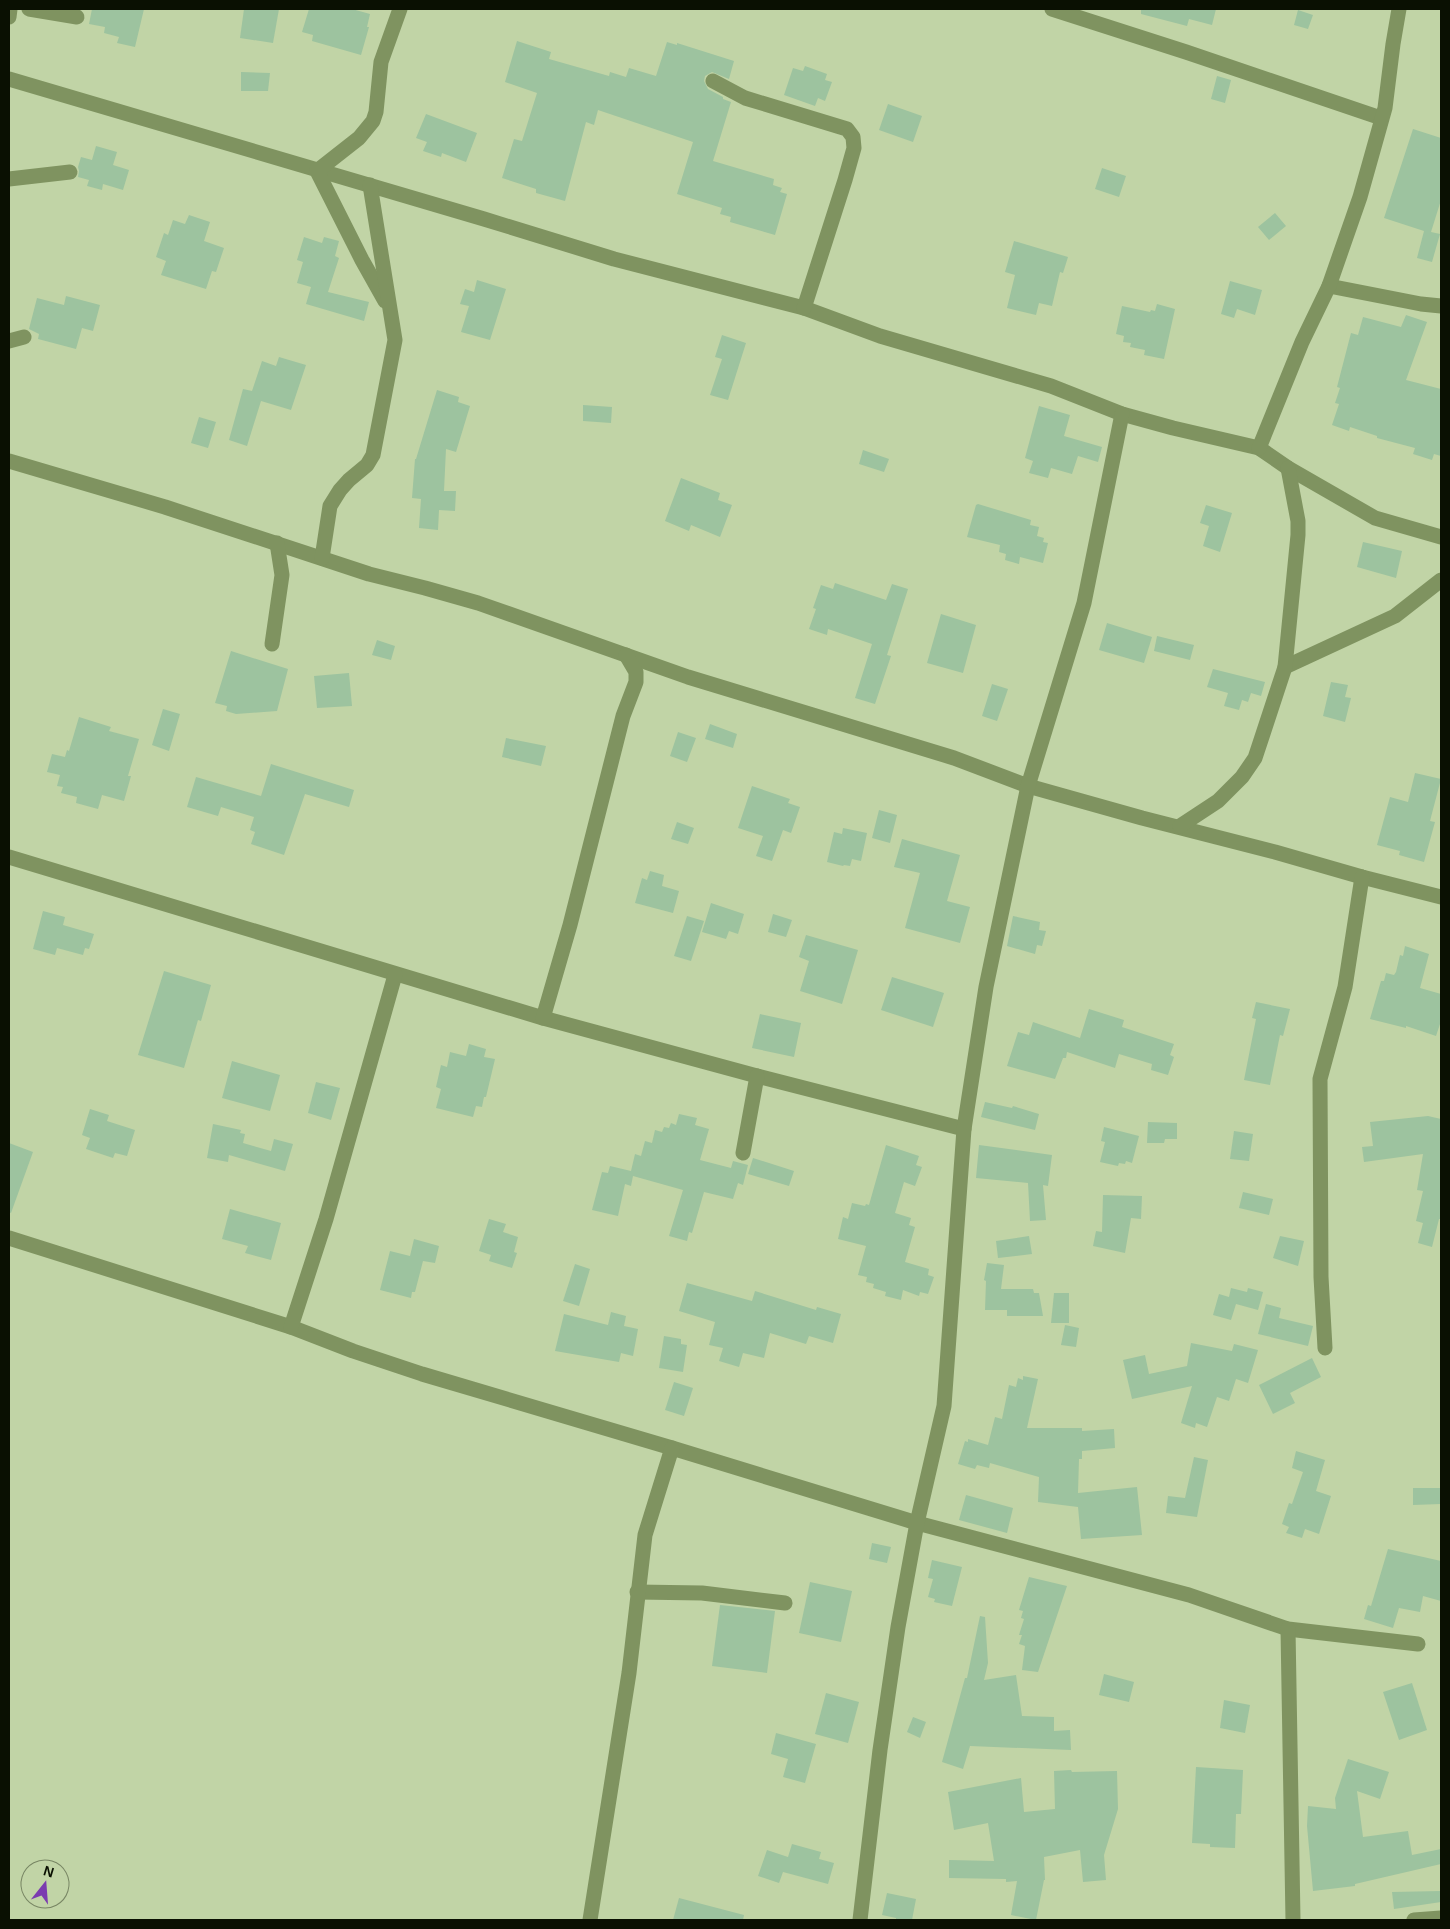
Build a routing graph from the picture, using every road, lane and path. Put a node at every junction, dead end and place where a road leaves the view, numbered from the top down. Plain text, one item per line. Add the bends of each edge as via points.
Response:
1 (10, 9) edge
2 (29, 9) edge
3 (400, 9) edge
4 (1052, 9) edge
5 (1399, 9) edge
6 (9, 17) edge
7 (77, 17) dead end
8 (9, 79) edge
9 (713, 81) dead end
10 (1381, 118) junction
11 (317, 171) junction
12 (70, 172) dead end
13 (9, 180) edge
14 (370, 185) junction
15 (1329, 286) junction
16 (1441, 306) edge
17 (804, 308) junction
18 (390, 310) junction
19 (24, 337) dead end
20 (9, 342) edge
21 (1122, 414) junction
22 (1259, 448) junction
23 (9, 461) edge
24 (1288, 468) junction
25 (1441, 537) edge
26 (277, 543) junction
27 (322, 558) junction
28 (1441, 580) edge
29 (272, 644) dead end
30 (626, 655) junction
31 (1284, 667) junction
32 (1028, 786) junction
33 (1180, 826) junction
34 (9, 857) edge
35 (1362, 878) junction
36 (1441, 897) edge
37 (395, 975) junction
38 (544, 1018) junction
39 (757, 1076) junction
40 (964, 1129) junction
41 (743, 1153) dead end
42 (9, 1238) edge
43 (291, 1327) junction
44 (1325, 1348) dead end
45 (672, 1448) junction
46 (916, 1524) junction
47 (637, 1592) junction
48 (785, 1603) dead end
49 (1288, 1629) junction
50 (1418, 1644) dead end
51 (1441, 1918) edge
52 (590, 1920) edge
53 (860, 1920) edge
54 (1293, 1920) edge
55 (1414, 1920) edge

1 - 6 street
2 - 7 street
3 - 11 street via 381,62 376,112 372,121 358,138
4 - 10 street
5 - 10 street
8 - 11 street
9 - 17 street via 744,98 847,129 853,137 854,148 845,180
10 - 15 street via 1360,198
11 - 14 street
11 - 18 street
12 - 13 street
14 - 17 street via 614,260
14 - 18 street
15 - 16 street
15 - 22 street via 1302,342
17 - 21 street via 880,336 1044,384
18 - 27 street via 395,340 373,455 340,490 330,506
19 - 20 street
21 - 22 street
21 - 32 street via 1084,603
22 - 24 street
23 - 26 street
24 - 25 street via 1375,518
24 - 31 street via 1298,535
26 - 27 street
26 - 29 street via 282,575
27 - 30 street via 478,603
28 - 31 street via 1395,616
30 - 32 street via 954,758
30 - 38 street via 636,672 636,682 623,716
31 - 33 street via 1255,758 1242,777 1218,801
32 - 33 street
32 - 40 street via 986,987
33 - 35 street
34 - 37 street
35 - 36 street
35 - 44 street via 1345,987 1320,1079 1321,1276
37 - 38 street
37 - 43 street via 326,1219
38 - 39 street
39 - 40 street
39 - 41 street
40 - 46 street via 944,1406
42 - 43 street
43 - 45 street via 422,1374
45 - 46 street
45 - 47 street via 645,1535
46 - 49 street via 1190,1595
46 - 53 street via 880,1750
47 - 48 street via 702,1593
47 - 52 street via 629,1674
49 - 50 street
49 - 54 street
51 - 55 street

